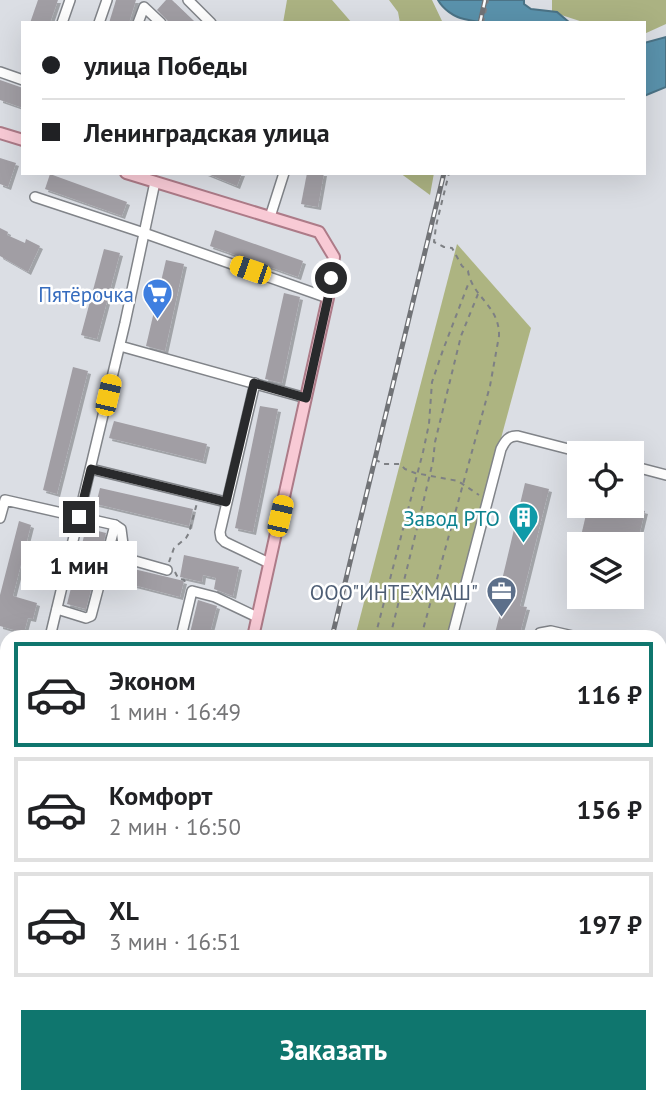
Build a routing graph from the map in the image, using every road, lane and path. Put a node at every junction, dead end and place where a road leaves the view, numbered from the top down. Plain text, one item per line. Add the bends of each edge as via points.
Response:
1 (70, 0) edge
2 (107, 0) edge
3 (188, 0) edge
4 (488, 0) edge
5 (145, 4) edge
6 (63, 21) edge
7 (100, 21) edge
8 (139, 21) edge
9 (159, 21) edge
10 (209, 21) edge
11 (484, 21) edge
12 (0, 72) edge
13 (21, 79) edge
14 (0, 133) edge
15 (21, 139) edge
16 (132, 175) edge
17 (283, 175) edge
18 (449, 175) edge
19 (155, 182) junction
20 (35, 197) dead end
21 (270, 217) junction
22 (145, 233) junction
23 (470, 281) junction
24 (478, 293) junction
25 (328, 298) junction
26 (120, 346) junction
27 (254, 383) junction
28 (306, 398) junction
29 (376, 449) dead end
30 (567, 449) edge
31 (91, 469) junction
32 (644, 469) edge
33 (417, 474) junction
34 (666, 475) edge
35 (429, 476) junction
36 (462, 483) junction
37 (199, 496) junction
38 (226, 502) junction
39 (486, 508) junction
40 (79, 517) junction
41 (0, 518) edge
42 (115, 525) junction
43 (269, 563) junction
44 (167, 570) junction
45 (192, 591) junction
46 (57, 609) junction
47 (257, 617) junction
48 (52, 630) edge
49 (183, 630) edge
50 (254, 630) edge
51 (377, 630) edge
52 (392, 630) edge
53 (423, 630) edge
54 (454, 630) edge

1 - 6 street
2 - 7 street
3 - 10 street
4 - 11 path
5 - 8 street
5 - 9 street
12 - 13 street
14 - 15 main road
16 - 19 main road
17 - 21 street
18 - 23 path via 434,242 452,248
19 - 21 main road
19 - 22 street
20 - 22 street
21 - 25 main road via 319,232 334,257
22 - 25 street
22 - 26 street
23 - 24 path
23 - 33 path via 432,382 429,424
24 - 35 path via 461,335
24 - 36 path via 496,317 499,336
25 - 28 main road
26 - 27 street
26 - 31 street
27 - 28 street
27 - 38 street
28 - 43 main road
29 - 33 path via 376,460 382,464 400,464
30 - 39 street via 510,437 501,449
31 - 37 street
31 - 40 street
32 - 34 street
33 - 35 path
33 - 51 path
35 - 36 path
35 - 52 path
36 - 39 path via 479,494
36 - 53 path
37 - 38 street
37 - 44 path via 190,533 174,548
38 - 43 street via 221,538
39 - 54 street
40 - 41 street via 5,500
40 - 42 street
40 - 46 street
42 - 44 street via 122,531 128,559
42 - 46 street via 91,616
43 - 47 main road
44 - 45 path
45 - 47 street
45 - 49 street
46 - 48 street
47 - 50 main road

